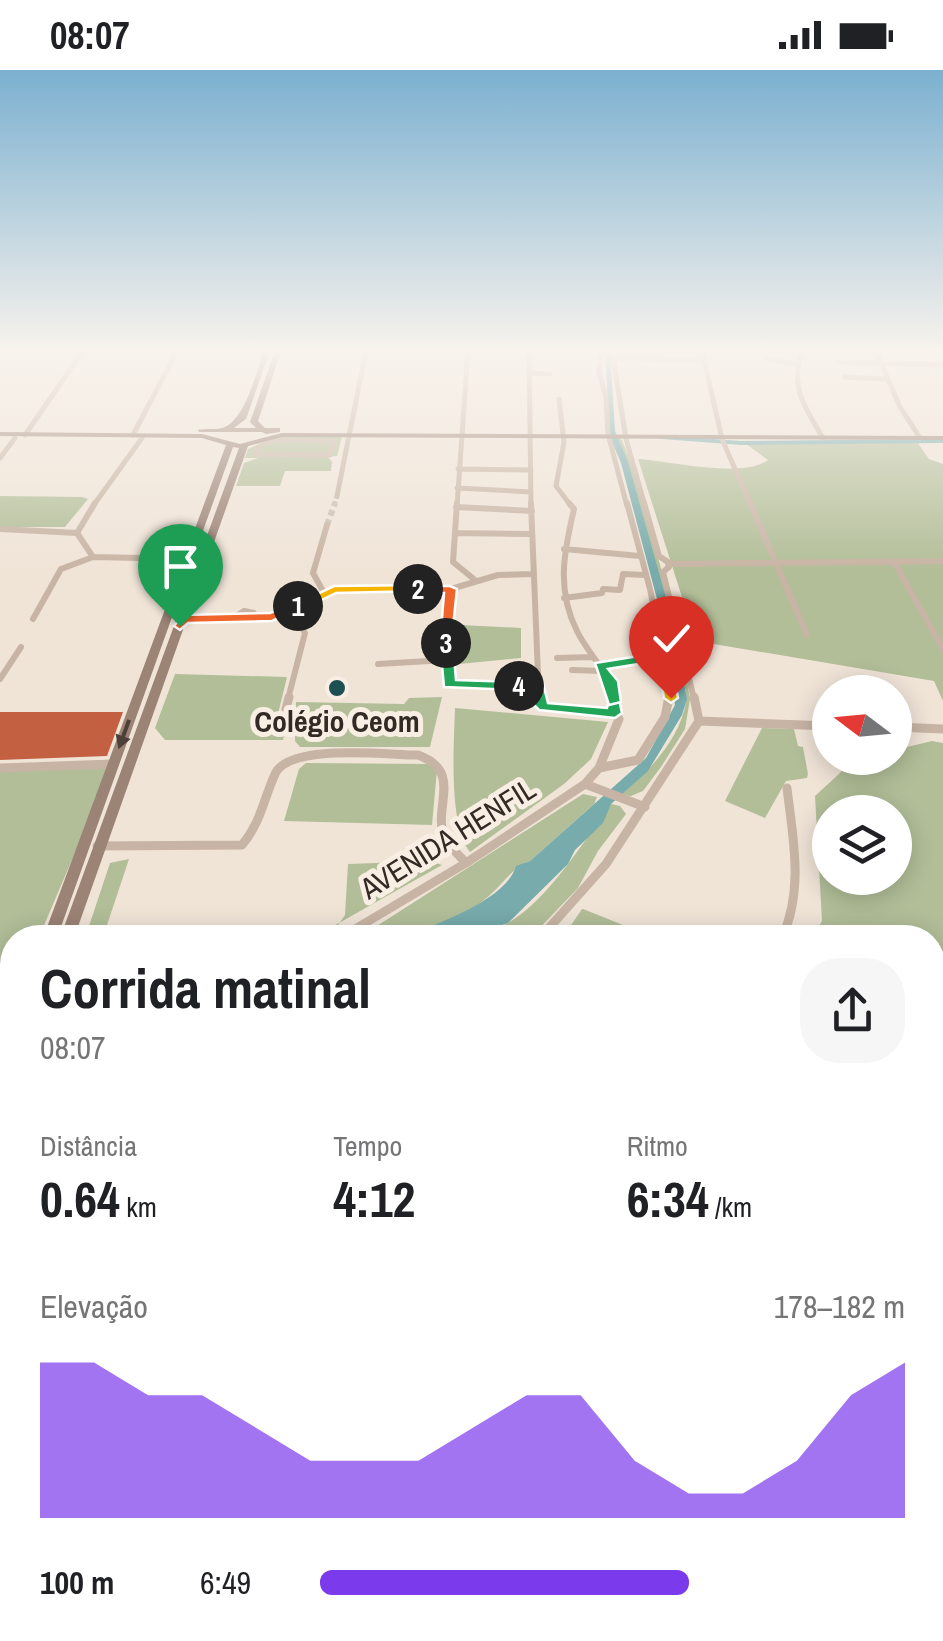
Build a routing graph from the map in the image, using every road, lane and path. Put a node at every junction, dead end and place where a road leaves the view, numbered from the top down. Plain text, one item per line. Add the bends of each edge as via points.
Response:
1 (32, 424) edge
2 (142, 424) edge
3 (232, 424) edge
4 (256, 424) edge
5 (351, 424) edge
6 (463, 424) edge
7 (530, 424) edge
8 (561, 424) edge
9 (608, 424) edge
10 (622, 424) edge
11 (719, 424) edge
12 (815, 424) edge
13 (912, 424) edge
14 (222, 430) junction
15 (261, 430) junction
16 (0, 432) edge
17 (27, 432) junction
18 (349, 432) junction
19 (462, 433) junction
20 (137, 434) junction
21 (530, 434) junction
22 (564, 434) junction
23 (609, 434) junction
24 (623, 434) junction
25 (270, 437) junction
26 (15, 438) dead end
27 (212, 438) junction
28 (722, 438) junction
29 (823, 438) junction
30 (920, 438) junction
31 (943, 438) edge
32 (230, 446) junction
33 (244, 446) junction
34 (330, 456) joint
35 (0, 458) edge
36 (458, 470) junction
37 (531, 470) junction
38 (531, 480) junction
39 (548, 483) junction
40 (457, 488) junction
41 (531, 492) junction
42 (336, 496) tunnel mouth
43 (456, 508) junction
44 (532, 511) junction
45 (85, 520) junction
46 (327, 525) tunnel mouth
47 (0, 529) edge
48 (64, 530) junction
49 (76, 533) junction
50 (455, 533) junction
51 (531, 534) junction
52 (195, 542) junction
53 (210, 542) junction
54 (564, 549) junction
55 (640, 556) junction
56 (93, 557) junction
57 (189, 559) junction
58 (894, 562) junction
59 (943, 562) edge
60 (776, 563) junction
61 (668, 564) junction
62 (532, 574) junction
63 (646, 575) junction
64 (475, 580) junction
65 (450, 589) junction
66 (324, 593) junction
67 (564, 598) junction
68 (291, 610) junction
69 (33, 619) dead end
70 (183, 619) junction
71 (806, 635) dead end
72 (21, 647) dead end
73 (943, 648) edge
74 (664, 656) junction
75 (594, 657) junction
76 (557, 658) dead end
77 (446, 660) junction
78 (378, 664) dead end
79 (601, 669) junction
80 (572, 670) dead end
81 (0, 680) edge
82 (538, 686) junction
83 (137, 698) junction
84 (154, 698) junction
85 (286, 709) dead end
86 (615, 713) junction
87 (699, 721) junction
88 (812, 725) edge
89 (912, 727) edge
90 (943, 729) edge
91 (113, 764) junction
92 (0, 768) edge
93 (599, 768) junction
94 (585, 784) junction
95 (788, 788) dead end
96 (644, 807) junction
97 (84, 846) junction
98 (100, 846) junction
99 (466, 863) junction
100 (74, 871) junction
101 (90, 871) junction
102 (55, 925) edge
103 (72, 925) edge
104 (362, 925) edge
105 (553, 925) edge
106 (787, 925) edge

1 - 17 street
2 - 20 street
3 - 14 street
4 - 15 street
5 - 18 street
6 - 19 street
7 - 21 street
8 - 22 street
9 - 23 street
10 - 24 street
11 - 28 street
12 - 29 street
13 - 30 street
14 - 15 street
14 - 20 street
14 - 27 street
15 - 18 street
15 - 25 street
16 - 17 street
17 - 20 street
18 - 19 street
18 - 25 street
18 - 42 street
19 - 21 street
19 - 36 street
20 - 27 street
20 - 45 street via 128,462 109,479
21 - 22 street
21 - 37 street
22 - 23 street
22 - 39 street
23 - 24 street
23 - 55 street
24 - 28 street
24 - 61 street via 659,556
25 - 33 street
26 - 35 street
27 - 32 street
28 - 29 street
28 - 60 street
29 - 30 street
30 - 31 street
32 - 33 street
32 - 52 street
33 - 53 street
34 - 34 street via 293,455 255,454 276,440 334,441
36 - 37 street
36 - 40 street
37 - 38 street
38 - 39 street
38 - 41 street
39 - 54 street via 574,509
40 - 41 street
40 - 43 street
41 - 44 street
43 - 44 street
43 - 50 street
44 - 51 street
45 - 48 street
45 - 49 street
46 - 66 street via 313,573
47 - 48 street
48 - 49 street
49 - 56 street
50 - 51 street
50 - 64 street via 454,565
51 - 62 street
52 - 53 street
52 - 57 street
53 - 70 street
54 - 55 street
54 - 67 street
55 - 63 street
56 - 57 street
56 - 69 street via 60,569
57 - 83 street
58 - 59 street
58 - 60 street
58 - 73 street
60 - 61 street
60 - 71 street
61 - 87 street via 663,572
62 - 64 street
62 - 82 street
63 - 67 street via 623,574 620,590
63 - 74 street
64 - 65 street
65 - 66 street
65 - 77 street
66 - 68 street
67 - 75 street
68 - 70 street via 256,618 244,611 232,619
68 - 85 street via 304,633
70 - 84 street
72 - 81 street
74 - 79 street
74 - 93 street via 671,698 655,737 638,760
75 - 76 street
75 - 79 street
77 - 78 street
77 - 82 street via 449,684
79 - 80 street
79 - 86 street via 613,688
82 - 86 street via 544,707
83 - 84 street
83 -> 91 street
84 - 98 street
86 - 93 street via 619,720
87 - 88 street
87 - 96 street
89 - 90 street
91 - 92 street
91 - 97 street
93 - 94 street, AVENIDA HENFIL
94 - 96 street
94 - 99 street, AVENIDA HENFIL
95 - 106 street via 796,883
96 - 105 street
97 - 98 street
97 - 100 street
98 - 99 street via 242,845 260,824 276,771 292,757 418,754 436,760 444,776 444,837
98 - 101 street
99 - 104 street, AVENIDA HENFIL
100 - 101 street
100 - 102 street
101 - 103 street

